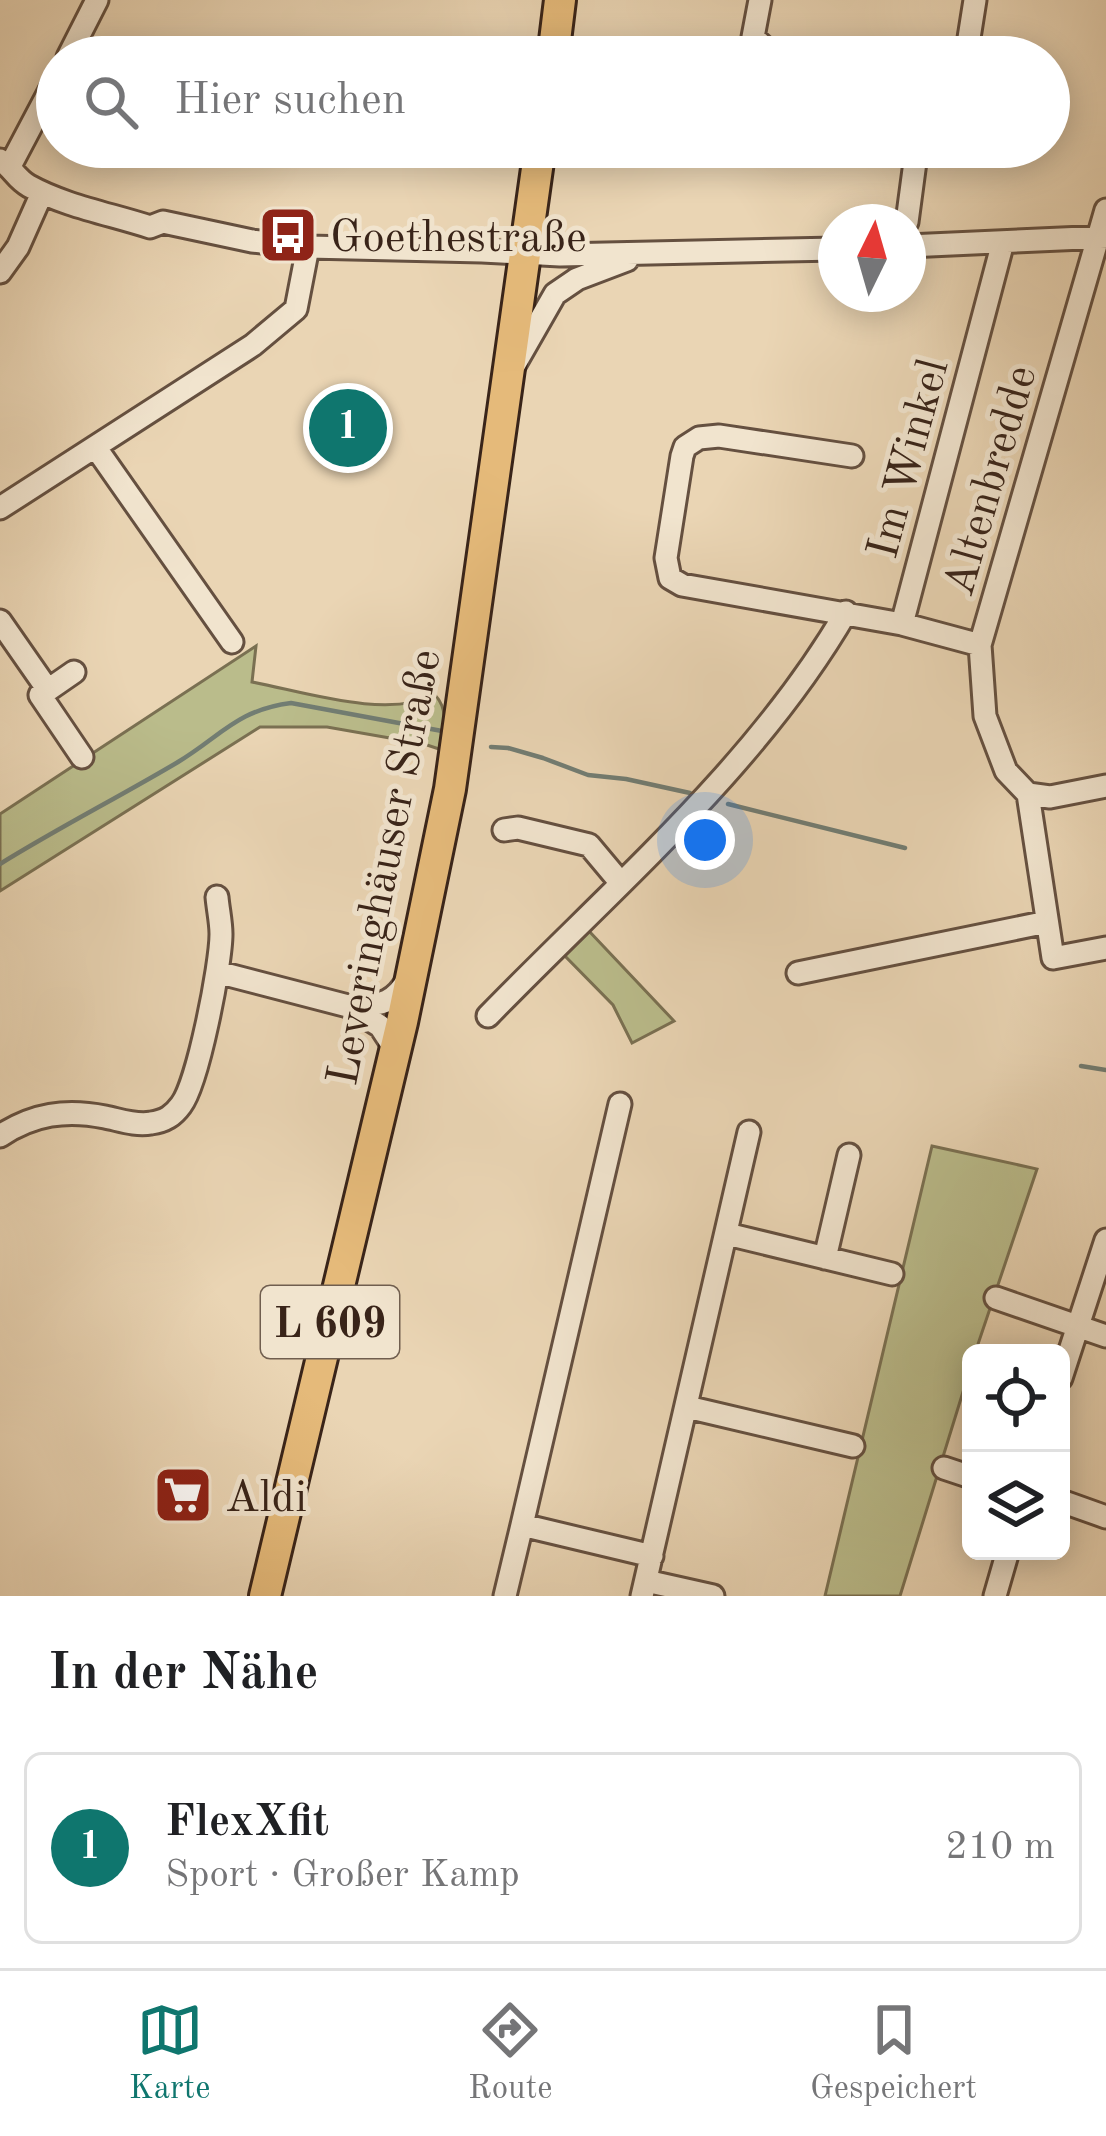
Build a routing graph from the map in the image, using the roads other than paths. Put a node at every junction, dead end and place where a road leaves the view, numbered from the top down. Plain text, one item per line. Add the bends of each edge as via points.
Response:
1 (97, 0) edge
2 (560, 0) edge
3 (760, 0) edge
4 (975, 0) edge
5 (79, 36) edge
6 (556, 36) edge
7 (753, 36) edge
8 (969, 36) edge
9 (36, 112) edge
10 (5, 163) edge
11 (537, 168) edge
12 (913, 168) edge
13 (42, 193) junction
14 (909, 204) edge
15 (1106, 210) edge
16 (1102, 237) edge
17 (1003, 242) junction
18 (926, 245) edge
19 (308, 247) junction
20 (818, 250) edge
21 (525, 253) junction
22 (638, 255) junction
23 (0, 272) edge
24 (509, 375) junction
25 (96, 448) junction
26 (852, 456) dead end
27 (0, 508) edge
28 (846, 612) junction
29 (0, 621) edge
30 (902, 624) junction
31 (232, 642) dead end
32 (980, 645) junction
33 (74, 672) dead end
34 (48, 690) junction
35 (82, 757) dead end
36 (1106, 786) edge
37 (1028, 794) junction
38 (504, 830) dead end
39 (620, 882) junction
40 (217, 897) dead end
41 (1047, 922) junction
42 (1106, 948) edge
43 (414, 967) junction
44 (217, 972) junction
45 (798, 973) dead end
46 (348, 1006) junction
47 (488, 1016) dead end
48 (395, 1049) junction
49 (620, 1105) dead end
50 (749, 1132) dead end
51 (0, 1136) edge
52 (849, 1155) dead end
53 (728, 1234) junction
54 (1106, 1240) edge
55 (825, 1258) junction
56 (892, 1274) dead end
57 (996, 1298) dead end
58 (1077, 1326) junction
59 (1106, 1336) edge
60 (1070, 1349) edge
61 (687, 1407) junction
62 (853, 1446) dead end
63 (944, 1468) dead end
64 (962, 1474) edge
65 (1070, 1504) edge
66 (1106, 1517) edge
67 (521, 1525) junction
68 (652, 1556) junction
69 (1005, 1560) edge
70 (644, 1588) edge
71 (266, 1596) edge
72 (505, 1596) edge
73 (712, 1596) edge
74 (995, 1596) edge

1 - 5 street
2 - 6 main road
3 - 7 street
4 - 8 street
9 - 10 street
10 - 13 street
11 - 21 main road, Leveringhäuser Straße / L 609
12 - 14 street
13 - 19 street via 150,227 164,222
13 - 23 street
15 - 16 street, Altenbredde
16 - 17 street
16 - 32 street, Altenbredde
17 - 18 street
17 - 30 street, Im Winkel
19 - 21 street
19 - 25 street via 296,308
20 - 22 street
21 - 22 street
21 - 24 main road, Leveringhäuser Straße / L 609
22 - 24 street via 556,294
24 - 43 main road, Leveringhäuser Straße / L 609 via 454,769
25 - 27 street
25 - 31 street
26 - 28 street, Altenbredde via 719,436 692,441 682,456 666,558 670,578 682,585
28 - 30 street, Altenbredde
28 - 39 street via 818,661 699,806
29 - 34 street
30 - 32 street, Altenbredde
32 - 37 street via 985,716 1006,771
33 - 34 street
34 - 35 street via 40,694
36 - 37 street
37 - 41 street
38 - 39 street via 589,845
39 - 47 street
40 - 44 street
41 - 42 street via 1053,958
41 - 45 street
43 - 46 street via 383,1004
43 - 48 main road, Leveringhäuser Straße / L 609
44 - 46 street
44 - 51 street via 192,1082 168,1119 145,1125 48,1114
46 - 48 street via 380,1026
48 - 71 main road, Leveringhäuser Straße / L 609
49 - 67 street
50 - 53 street
52 - 55 street
53 - 55 street
53 - 61 street
54 - 58 street
55 - 56 street
57 - 58 street
58 - 59 street
58 - 60 street
61 - 62 street
61 - 68 street
63 - 64 street
65 - 66 street
67 - 68 street
67 - 72 street
68 - 70 street
69 - 74 street
70 - 73 street

